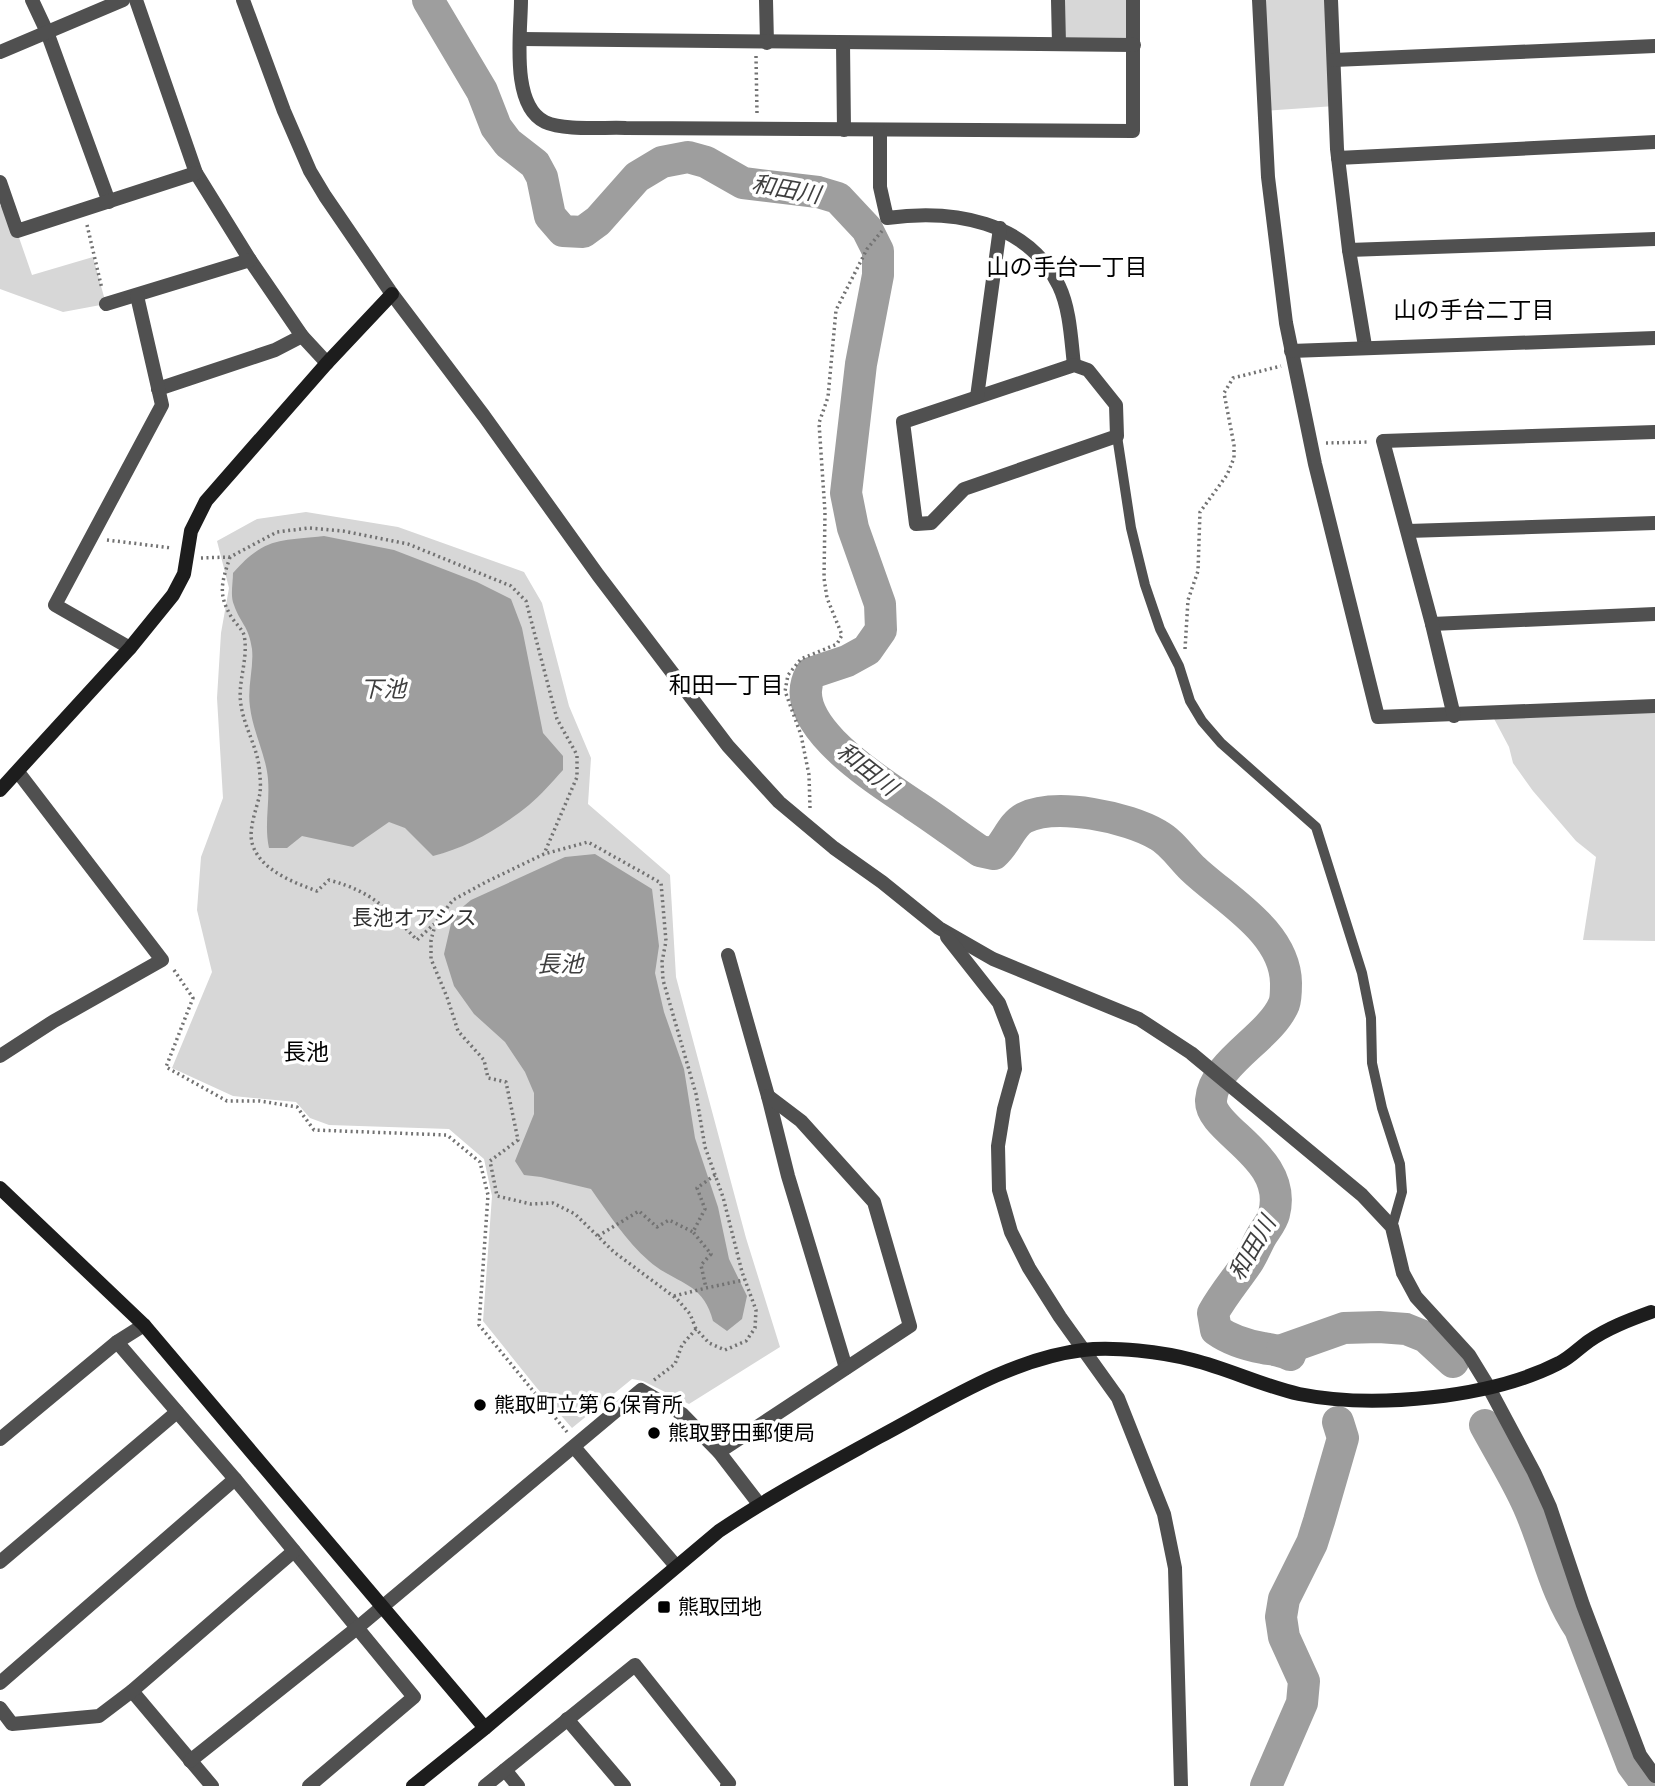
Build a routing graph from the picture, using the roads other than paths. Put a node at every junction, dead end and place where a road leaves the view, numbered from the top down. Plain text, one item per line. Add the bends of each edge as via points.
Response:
1 (32, 0) edge
2 (122, 0) edge
3 (136, 0) edge
4 (243, 0) edge
5 (521, 0) edge
6 (766, 0) edge
7 (1059, 0) edge
8 (1133, 0) edge
9 (1259, 0) edge
10 (1331, 0) edge
11 (47, 32) junction
12 (521, 39) junction
13 (762, 43) junction
14 (844, 43) junction
15 (1059, 44) junction
16 (1134, 46) junction
17 (1655, 46) edge
18 (0, 52) edge
19 (1334, 60) junction
20 (844, 130) junction
21 (880, 131) junction
22 (1655, 142) edge
23 (1338, 158) junction
24 (196, 173) junction
25 (0, 182) edge
26 (108, 202) junction
27 (1000, 228) junction
28 (1655, 239) edge
29 (1349, 250) junction
30 (250, 260) junction
31 (392, 294) junction
32 (137, 296) junction
33 (106, 304) road end
34 (302, 336) junction
35 (1655, 338) edge
36 (1365, 346) junction
37 (1292, 357) junction
38 (327, 363) junction
39 (1074, 365) junction
40 (158, 389) junction
41 (977, 397) junction
42 (1655, 432) edge
43 (1118, 436) junction
44 (1655, 523) edge
45 (1408, 531) junction
46 (1655, 614) edge
47 (1432, 624) junction
48 (130, 648) junction
49 (1655, 706) edge
50 (1454, 716) junction
51 (18, 772) junction
52 (0, 790) edge
53 (939, 928) junction
54 (727, 955) dead end
55 (0, 1056) edge
56 (768, 1096) junction
57 (0, 1188) edge
58 (1392, 1227) junction
59 (1651, 1312) dead end
60 (144, 1325) junction
61 (117, 1342) junction
62 (1084, 1350) junction
63 (846, 1368) junction
64 (1489, 1386) junction
65 (177, 1412) junction
66 (0, 1439) edge
67 (574, 1447) junction
68 (719, 1452) junction
69 (235, 1479) junction
70 (759, 1504) junction
71 (294, 1551) junction
72 (0, 1562) edge
73 (676, 1566) junction
74 (381, 1606) junction
75 (357, 1628) junction
76 (0, 1683) edge
77 (132, 1691) junction
78 (0, 1708) edge
79 (567, 1719) junction
80 (485, 1728) junction
81 (190, 1761) junction
82 (505, 1770) junction
83 (1655, 1776) edge
84 (212, 1786) edge
85 (309, 1786) edge
86 (413, 1786) edge
87 (485, 1786) edge
88 (518, 1786) edge
89 (624, 1786) edge
90 (727, 1786) edge
91 (1181, 1786) edge

1 - 11 street
2 - 11 street
3 - 24 street
4 - 31 street via 310,171
5 - 12 street
6 - 13 street
7 - 15 street
8 - 16 street
9 - 37 street via 1268,177
10 - 19 street
11 - 18 street
11 - 26 street
12 - 13 street
12 - 20 street via 522,90 530,110 545,122 626,128
13 - 14 street
14 - 15 street
14 - 20 street
15 - 16 street
16 - 21 street via 1133,131
17 - 19 street
19 - 23 street
20 - 21 street
21 - 27 street via 880,187 887,218 953,215
22 - 23 street
23 - 29 street
24 - 26 street
24 - 30 street
25 - 26 street via 17,231
27 - 39 street via 1023,240 1059,286
27 - 41 street
28 - 29 street
29 - 36 street
30 - 32 street
30 - 34 street
31 - 38 street
31 - 53 street via 728,746 807,827
32 - 33 street
32 - 40 street
34 - 38 street
34 - 40 street via 275,350
35 - 36 street
36 - 37 street
37 - 50 street via 1378,718
38 - 48 street via 205,501 191,531 184,574
39 - 41 street
39 - 43 street via 1088,370 1116,405
40 - 48 street via 162,405 55,605
41 - 43 street via 903,422 916,524 931,523 964,489
42 - 45 street via 1383,441
43 - 58 lane via 1131,528 1145,585 1190,701 1221,743 1317,827 1362,973 1371,1018 1372,1063 1400,1164 1402,1192
44 - 45 street
45 - 47 street
46 - 47 street
47 - 50 street
48 - 51 street
49 - 50 street
51 - 52 street
51 - 55 street via 162,960
53 - 58 street via 993,959 1139,1019 1191,1054 1362,1195
53 - 62 street via 999,1003 1013,1037 1015,1069 998,1146 999,1190 1011,1232 1029,1268
54 - 56 street
56 - 63 street
56 - 63 street via 801,1121 874,1202 910,1326
57 - 60 street
58 - 64 street via 1403,1273 1416,1297 1469,1355
59 - 64 street via 1618,1325 1561,1362
60 - 61 street
60 - 74 street
61 - 65 street
61 - 66 street
62 - 64 street via 1146,1351 1299,1394 1349,1399 1405,1399
62 - 70 street via 1033,1361 964,1391
62 - 91 street via 1118,1398 1164,1514 1175,1568
63 - 68 street
64 - 83 street via 1550,1507 1640,1755
65 - 69 street
65 - 72 street
67 - 68 street via 641,1390 682,1414
67 - 73 street
67 - 74 street
68 - 70 street
69 - 71 street
69 - 76 street
70 - 73 street
71 - 75 street
71 - 77 street
73 - 80 street
74 - 75 street
74 - 80 street
75 - 81 street
75 - 85 street via 414,1697
77 - 78 street via 99,1716 12,1724
77 - 81 street
79 - 82 street
79 - 89 street
79 - 90 street via 635,1665
80 - 86 street
81 - 84 street
82 - 87 street
82 - 88 street

